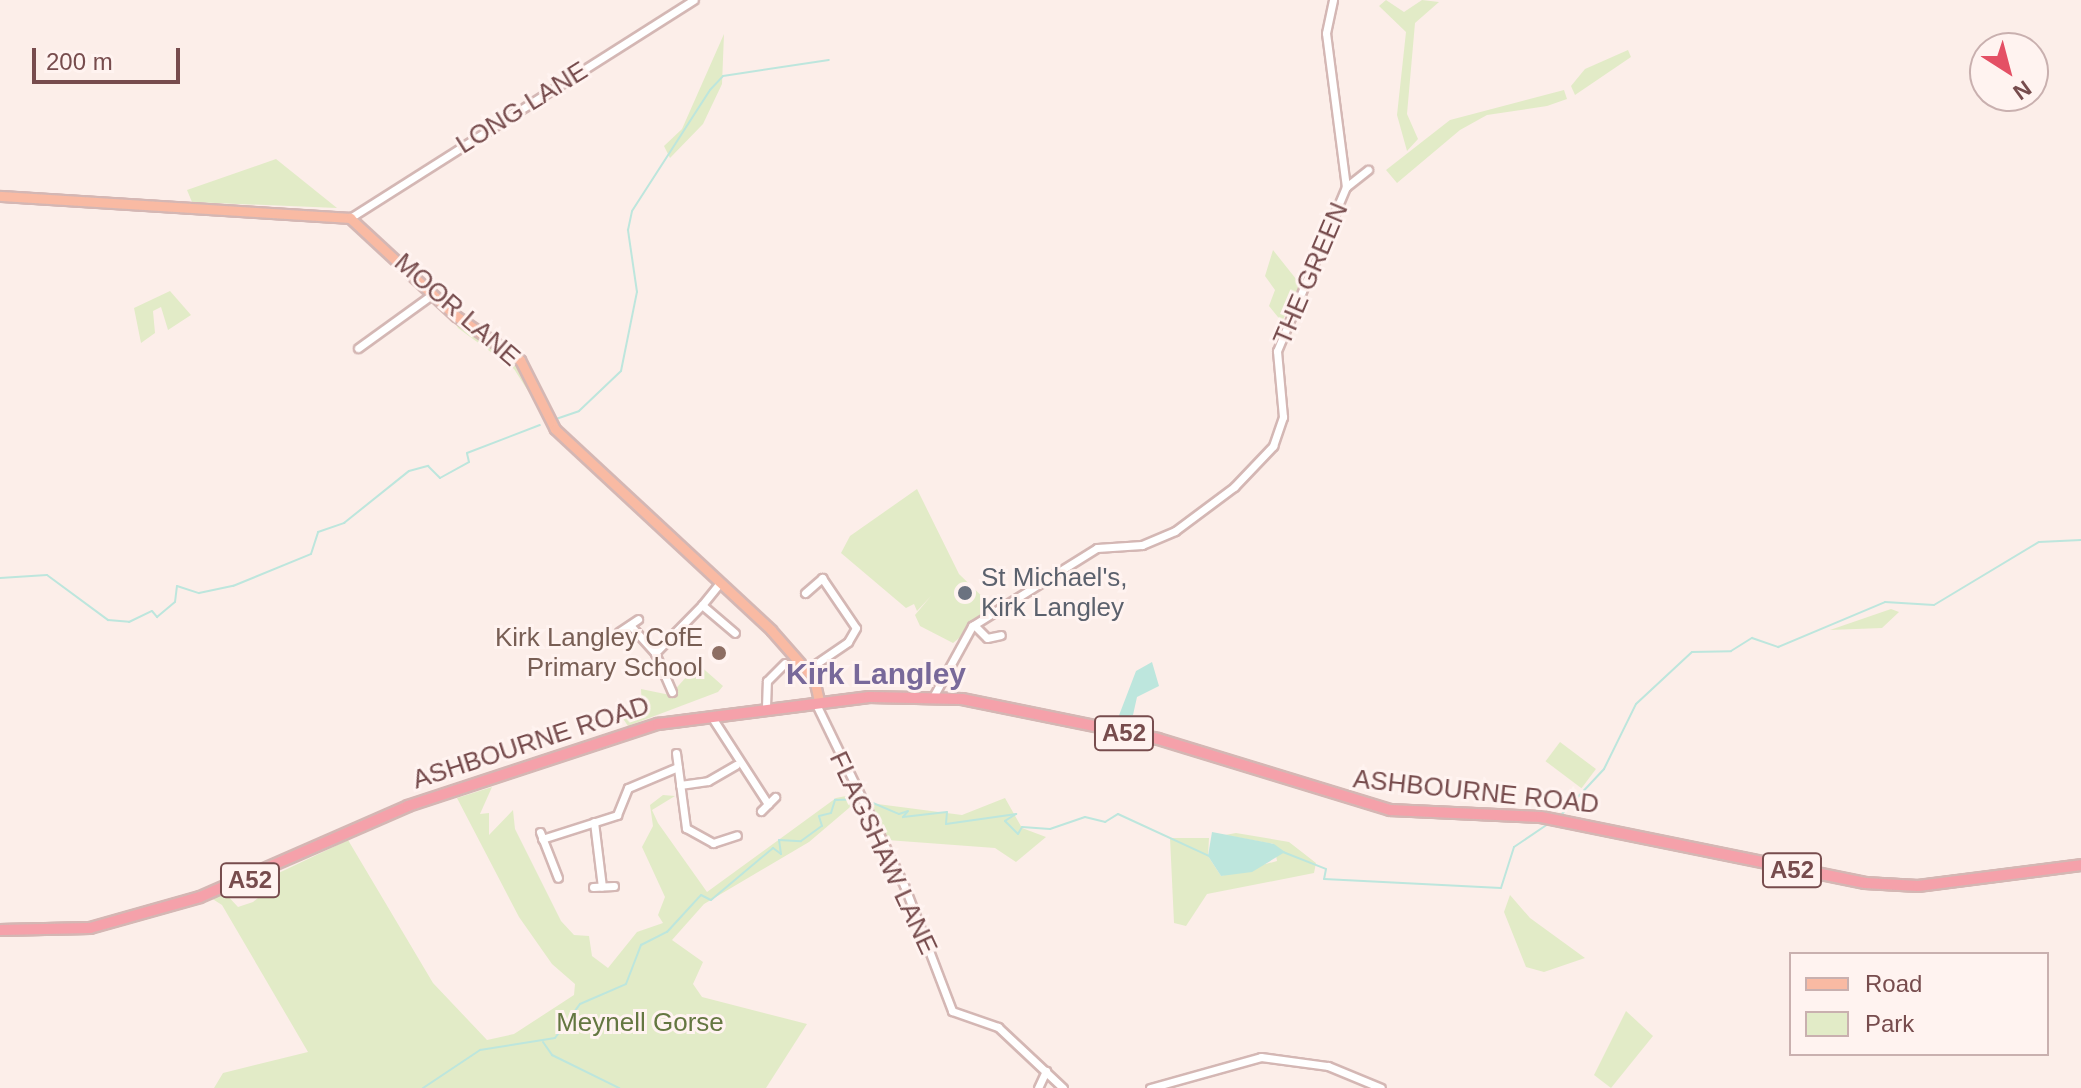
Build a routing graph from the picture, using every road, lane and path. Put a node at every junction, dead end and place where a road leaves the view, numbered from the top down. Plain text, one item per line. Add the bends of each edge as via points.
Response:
1 (694, 0) edge
2 (1333, 0) edge
3 (1368, 170) dead end
4 (1346, 187) junction
5 (0, 197) edge
6 (350, 218) junction
7 (433, 294) junction
8 (358, 348) dead end
9 (719, 584) junction
10 (805, 593) dead end
11 (702, 605) junction
12 (638, 619) dead end
13 (630, 625) junction
14 (974, 625) junction
15 (619, 632) dead end
16 (735, 633) dead end
17 (1001, 635) dead end
18 (655, 653) junction
19 (785, 663) dead end
20 (807, 670) junction
21 (665, 681) junction
22 (656, 686) dead end
23 (672, 692) dead end
24 (933, 697) junction
25 (817, 700) junction
26 (766, 707) junction
27 (710, 714) junction
28 (676, 753) dead end
29 (736, 765) junction
30 (678, 767) junction
31 (680, 785) junction
32 (775, 797) dead end
33 (768, 804) junction
34 (680, 807) junction
35 (690, 807) dead end
36 (761, 811) dead end
37 (594, 822) junction
38 (737, 835) dead end
39 (2081, 865) edge
40 (544, 876) dead end
41 (614, 886) dead end
42 (0, 930) edge
43 (1046, 1071) junction
44 (1038, 1088) edge
45 (1063, 1088) edge
46 (1150, 1088) edge
47 (1381, 1088) edge

1 - 6 street, LONG LANE
2 - 4 street, THE GREEN via 1326,33
3 - 4 street
4 - 14 street, THE GREEN via 1277,351 1280,434 1198,515 1151,543 1097,548
5 - 6 main road
6 - 7 main road, MOOR LANE
7 - 8 street
7 - 9 main road, MOOR LANE via 520,360 555,429
9 - 11 street
9 - 20 main road, MOOR LANE
10 - 20 street via 822,578 856,628 848,642
11 - 16 street
11 - 18 street
12 - 13 street
13 - 15 street
13 - 18 street
14 - 17 street via 987,643
14 - 24 street via 955,646
18 - 21 street
19 - 26 street via 767,681
20 - 25 main road, MOOR LANE
21 - 22 street
21 - 23 street
24 - 25 highway, ASHBOURNE ROAD / A52
24 - 39 highway, ASHBOURNE ROAD / A52 via 1158,739 1363,805 1541,817 1865,883 1918,886
25 - 26 highway, ASHBOURNE ROAD / A52
25 - 43 street, FLAGSHAW LANE via 904,885 952,1011 998,1027
26 - 27 highway, ASHBOURNE ROAD / A52
27 - 29 street
27 - 42 highway, ASHBOURNE ROAD / A52 via 408,806 265,874 170,906 90,928
28 - 30 street
29 - 31 street via 708,781
29 - 33 street
30 - 31 street
30 - 37 street via 633,784 621,812
31 - 34 street
32 - 33 street
33 - 36 street
34 - 35 street
34 - 38 street via 690,834 713,846
37 - 40 street via 541,835 556,875
37 - 41 street via 597,887
43 - 44 street
43 - 45 street, FLAGSHAW LANE
46 - 47 street via 1261,1057 1312,1062

